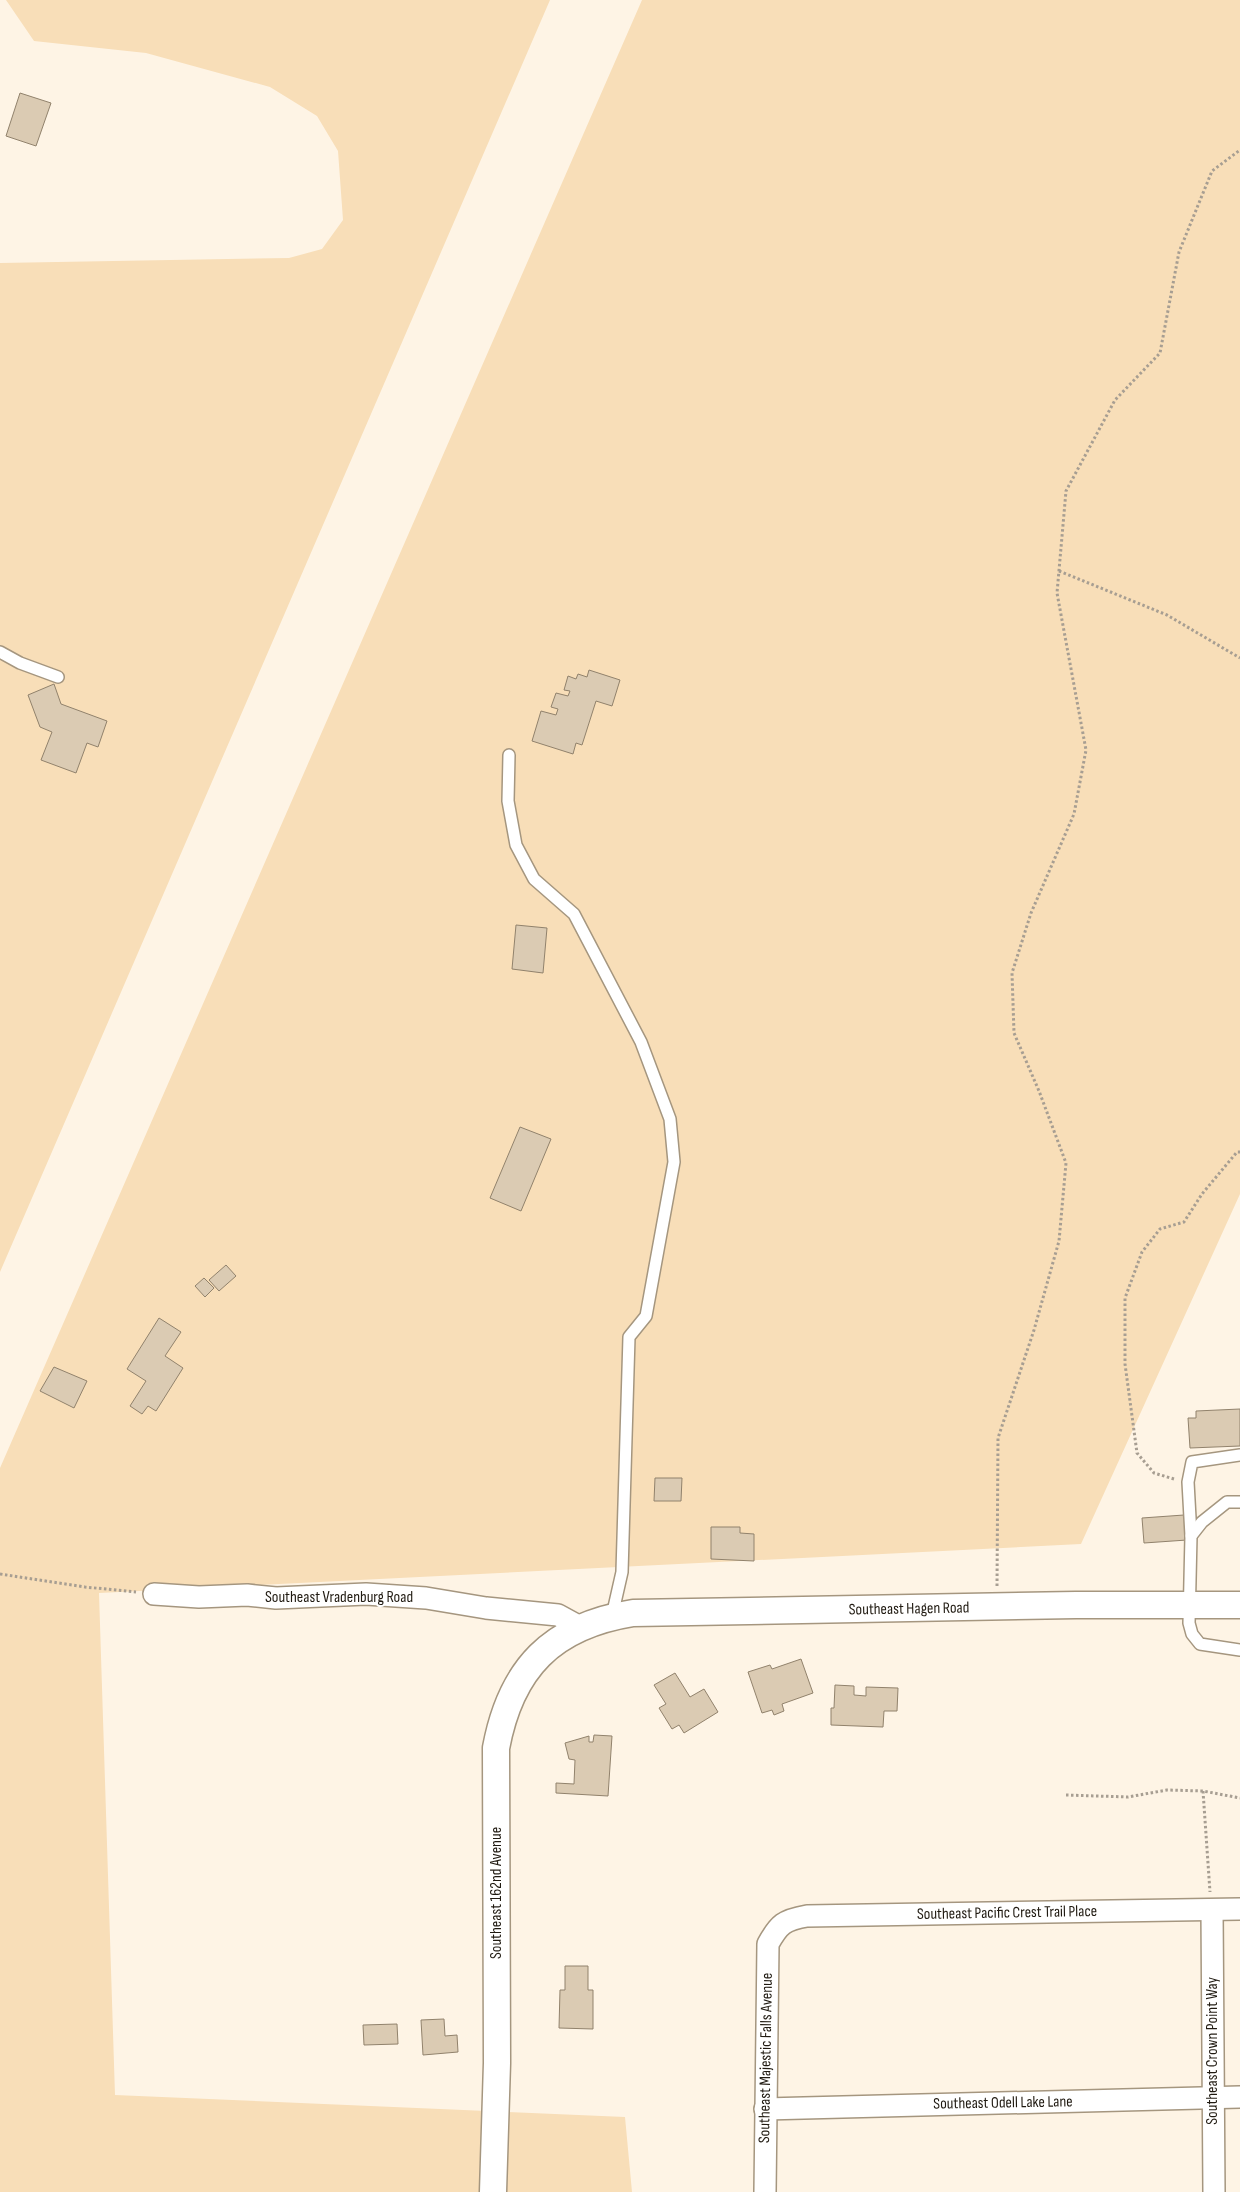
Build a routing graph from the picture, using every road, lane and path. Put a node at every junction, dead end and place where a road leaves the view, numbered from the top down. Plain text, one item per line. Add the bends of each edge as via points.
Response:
1 (1240, 150) edge
2 (1059, 571) junction
3 (0, 652) edge
4 (1240, 658) edge
5 (58, 677) dead end
6 (509, 755) dead end
7 (1240, 1152) edge
8 (1240, 1456) edge
9 (1188, 1482) junction
10 (1240, 1502) edge
11 (1191, 1536) junction
12 (0, 1574) edge
13 (154, 1594) joint
14 (1189, 1604) junction
15 (1240, 1604) edge
16 (996, 1607) junction
17 (612, 1616) junction
18 (580, 1627) junction
19 (1240, 1650) edge
20 (1203, 1791) junction
21 (1066, 1795) dead end
22 (1240, 1798) edge
23 (1240, 1909) edge
24 (1212, 1910) junction
25 (777, 1927) joint
26 (1240, 2097) edge
27 (1213, 2098) junction
28 (765, 2109) junction
29 (493, 2192) edge
30 (765, 2192) edge
31 (1214, 2192) edge

1 - 2 path via 1212,171 1179,252 1160,353 1115,400 1066,491
2 - 4 path via 1167,615
2 - 16 path via 1057,593 1086,750 1074,814 1032,913 1012,973 1014,1033 1066,1163 1059,1241 998,1438
3 - 5 lane
6 - 17 lane via 508,801 516,845 534,879 574,914 640,1042 670,1119 674,1162 646,1316 629,1337 622,1572
7 - 9 path via 1202,1194 1184,1222 1160,1229 1142,1252 1125,1298 1125,1364 1138,1453 1154,1473
8 - 9 lane via 1192,1462
9 - 11 lane
10 - 11 lane via 1227,1502 1202,1522
11 - 14 lane
12 - 13 path
13 - 18 street, Southeast Vradenburg Road via 276,1598 366,1594 426,1598 558,1615
14 - 15 street, Southeast Hagen Road
14 - 16 street, Southeast Hagen Road
14 - 19 lane via 1192,1634 1200,1644
16 - 17 street, Southeast Hagen Road via 672,1611
17 - 18 street, Southeast Hagen Road
18 - 29 street, Southeast 162nd Avenue via 543,1652 525,1673 506,1709 496,1748 497,2063
20 - 21 path via 1167,1790 1128,1797
20 - 22 path
20 - 24 path
23 - 24 street, Southeast Pacific Crest Trail Place
24 - 25 street, Southeast Pacific Crest Trail Place via 807,1916 790,1919
24 - 27 street, Southeast Crown Point Way
25 - 28 street, Southeast Majestic Falls Avenue via 768,1944
26 - 27 street, Southeast Odell Lake Lane
27 - 28 street, Southeast Odell Lake Lane
27 - 31 street, Southeast Crown Point Way
28 - 30 street, Southeast Majestic Falls Avenue

